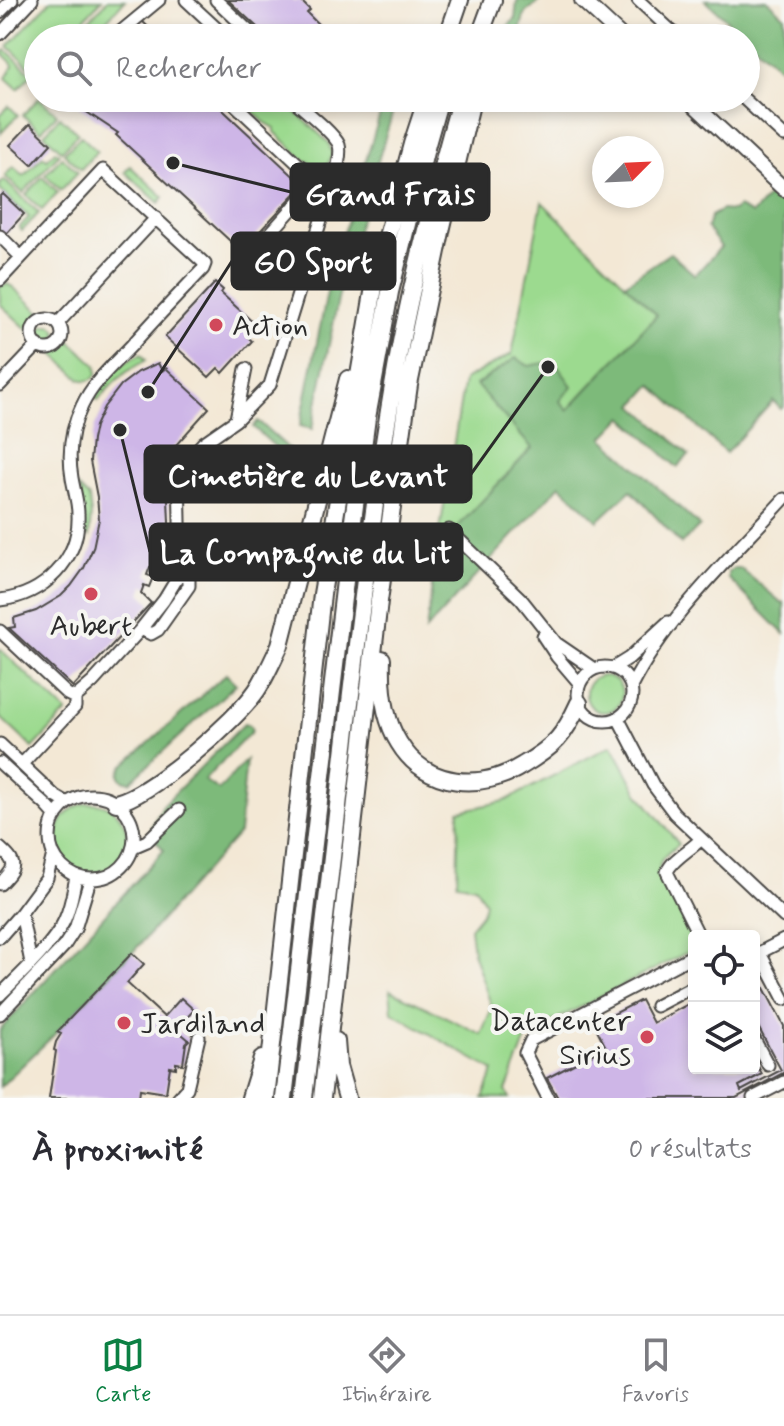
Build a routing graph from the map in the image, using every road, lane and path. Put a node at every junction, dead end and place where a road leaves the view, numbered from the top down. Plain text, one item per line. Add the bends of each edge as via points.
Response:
1 (12, 0) edge
2 (32, 0) edge
3 (159, 0) edge
4 (186, 0) edge
5 (216, 0) edge
6 (460, 0) edge
7 (470, 0) edge
8 (493, 0) edge
9 (582, 0) edge
10 (638, 0) edge
11 (0, 12) edge
12 (130, 24) edge
13 (212, 24) edge
14 (245, 24) edge
15 (452, 24) edge
16 (463, 24) edge
17 (484, 24) edge
18 (608, 24) edge
19 (664, 24) edge
20 (0, 34) edge
21 (243, 112) edge
22 (306, 112) edge
23 (422, 112) edge
24 (436, 112) edge
25 (457, 112) edge
26 (469, 112) edge
27 (702, 112) edge
28 (758, 112) edge
29 (784, 136) edge
30 (784, 189) edge
31 (308, 191) dead end
32 (329, 193) junction
33 (156, 218) junction
34 (0, 236) edge
35 (251, 255) dead end
36 (21, 257) junction
37 (2, 274) edge
38 (58, 323) junction
39 (364, 341) junction
40 (38, 345) junction
41 (246, 369) dead end
42 (0, 385) edge
43 (236, 420) junction
44 (784, 499) edge
45 (449, 530) dead end
46 (0, 600) edge
47 (379, 601) junction
48 (681, 611) junction
49 (539, 624) junction
50 (0, 631) edge
51 (613, 668) junction
52 (594, 669) junction
53 (580, 684) junction
54 (631, 687) junction
55 (75, 696) junction
56 (579, 703) junction
57 (618, 718) junction
58 (0, 744) edge
59 (0, 763) edge
60 (22, 764) junction
61 (67, 803) junction
62 (116, 803) junction
63 (179, 810) dead end
64 (56, 816) junction
65 (701, 839) junction
66 (133, 847) junction
67 (0, 848) edge
68 (53, 854) junction
69 (76, 877) junction
70 (90, 880) junction
71 (0, 884) edge
72 (21, 913) junction
73 (784, 917) edge
74 (696, 930) edge
75 (0, 937) edge
76 (784, 940) edge
77 (760, 952) edge
78 (688, 958) edge
79 (760, 959) edge
80 (31, 963) junction
81 (688, 989) edge
82 (3, 991) edge
83 (334, 995) junction
84 (784, 999) edge
85 (278, 1000) junction
86 (656, 1006) dead end
87 (0, 1014) edge
88 (199, 1037) dead end
89 (760, 1050) edge
90 (768, 1065) dead end
91 (784, 1082) edge
92 (178, 1098) edge
93 (250, 1098) edge
94 (266, 1098) edge
95 (284, 1098) edge
96 (304, 1098) edge
97 (322, 1098) edge
98 (347, 1098) edge
99 (548, 1098) edge
100 (753, 1098) edge

1 - 11 street
2 - 20 street
3 - 12 street
4 - 13 street
5 - 14 street
6 - 15 highway
7 - 16 highway
8 - 17 highway
9 - 18 main road
10 - 19 street
21 - 32 street
22 - 32 street via 339,145
23 - 39 highway via 375,281
24 - 95 highway via 390,292 367,418
25 - 96 highway via 396,366 384,443
26 - 47 highway via 409,385
27 - 30 main road
28 - 29 street
31 - 35 street
32 - 43 street via 272,381
33 - 36 street via 103,170
33 - 38 street
33 - 46 street via 205,264 203,269 81,407 70,456 78,531 65,562 40,586
34 - 36 street
36 - 37 street
38 - 40 street via 58,344
38 - 40 street via 38,322 33,335
39 - 62 highway via 352,364 270,667 223,727 141,792
39 - 85 highway via 322,594
40 - 42 street
41 - 43 street
43 - 55 street via 203,443 179,469 181,572 141,629
44 - 48 street
45 - 49 street via 521,599
47 - 56 highway via 384,618 381,674 389,721 411,757 443,778 499,778 534,759 559,740
47 - 83 highway
48 - 51 street
48 - 54 street
49 - 52 street
49 - 53 street via 549,647
50 - 55 street
51 - 52 street
51 - 54 street
52 - 53 street
53 - 56 street
54 - 57 street via 630,705
55 - 60 street via 75,707
56 - 57 street via 591,717
57 - 65 street via 653,785
58 - 60 street
59 - 64 street
60 - 61 street
61 - 62 street via 91,795
61 - 64 street
62 - 66 street via 131,822
63 - 66 street via 147,841
64 - 68 street via 51,828
65 - 73 street
65 - 74 street via 667,872
66 - 70 street via 117,871
67 - 71 street via 14,865
68 - 69 street
68 - 72 street via 47,878
69 - 70 street
69 - 80 street via 61,929
70 - 87 street via 64,946
72 - 75 street
72 - 80 street
76 - 77 street
78 - 99 street via 531,1040 525,1053
79 - 84 street
80 - 82 street
81 - 86 street
83 - 97 highway
83 - 98 highway via 338,1066
85 - 93 highway
85 - 94 highway
88 - 92 street via 187,1088
89 - 90 street
91 - 100 street

